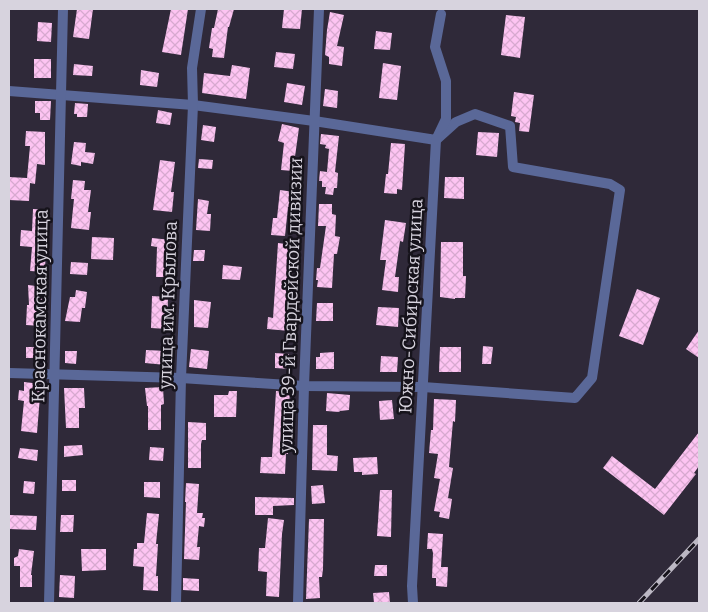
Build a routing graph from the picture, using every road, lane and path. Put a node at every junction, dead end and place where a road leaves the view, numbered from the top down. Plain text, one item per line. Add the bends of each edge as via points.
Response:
1 (63, 9) edge
2 (201, 9) edge
3 (320, 9) edge
4 (441, 14) dead end
5 (9, 91) edge
6 (61, 94) junction
7 (193, 105) junction
8 (314, 121) junction
9 (436, 140) junction
10 (9, 373) edge
11 (54, 374) junction
12 (181, 378) junction
13 (304, 386) junction
14 (423, 387) junction
15 (49, 603) edge
16 (176, 603) edge
17 (298, 603) edge
18 (413, 603) edge

1 - 6 street, Краснокамская улица
2 - 7 street, улица им. Крылова via 192,68
3 - 8 street, улица 39-й Гвардейской дивизии
4 - 9 street, Южно-Сибирская улица via 435,48 446,81 446,120
5 - 6 street
6 - 7 street
6 - 11 street, Краснокамская улица
7 - 8 street
7 - 12 street, улица им. Крылова
8 - 9 street
8 - 13 street, улица 39-й Гвардейской дивизии
9 - 14 street, Южно-Сибирская улица
9 - 14 street via 456,122 475,114 510,126 513,167 610,184 620,190 592,378 575,398
10 - 11 street
11 - 12 street
11 - 15 street, Краснокамская улица
12 - 13 street
12 - 16 street, улица им. Крылова
13 - 14 street
13 - 17 street, улица 39-й Гвардейской дивизии
14 - 18 street, Южно-Сибирская улица

